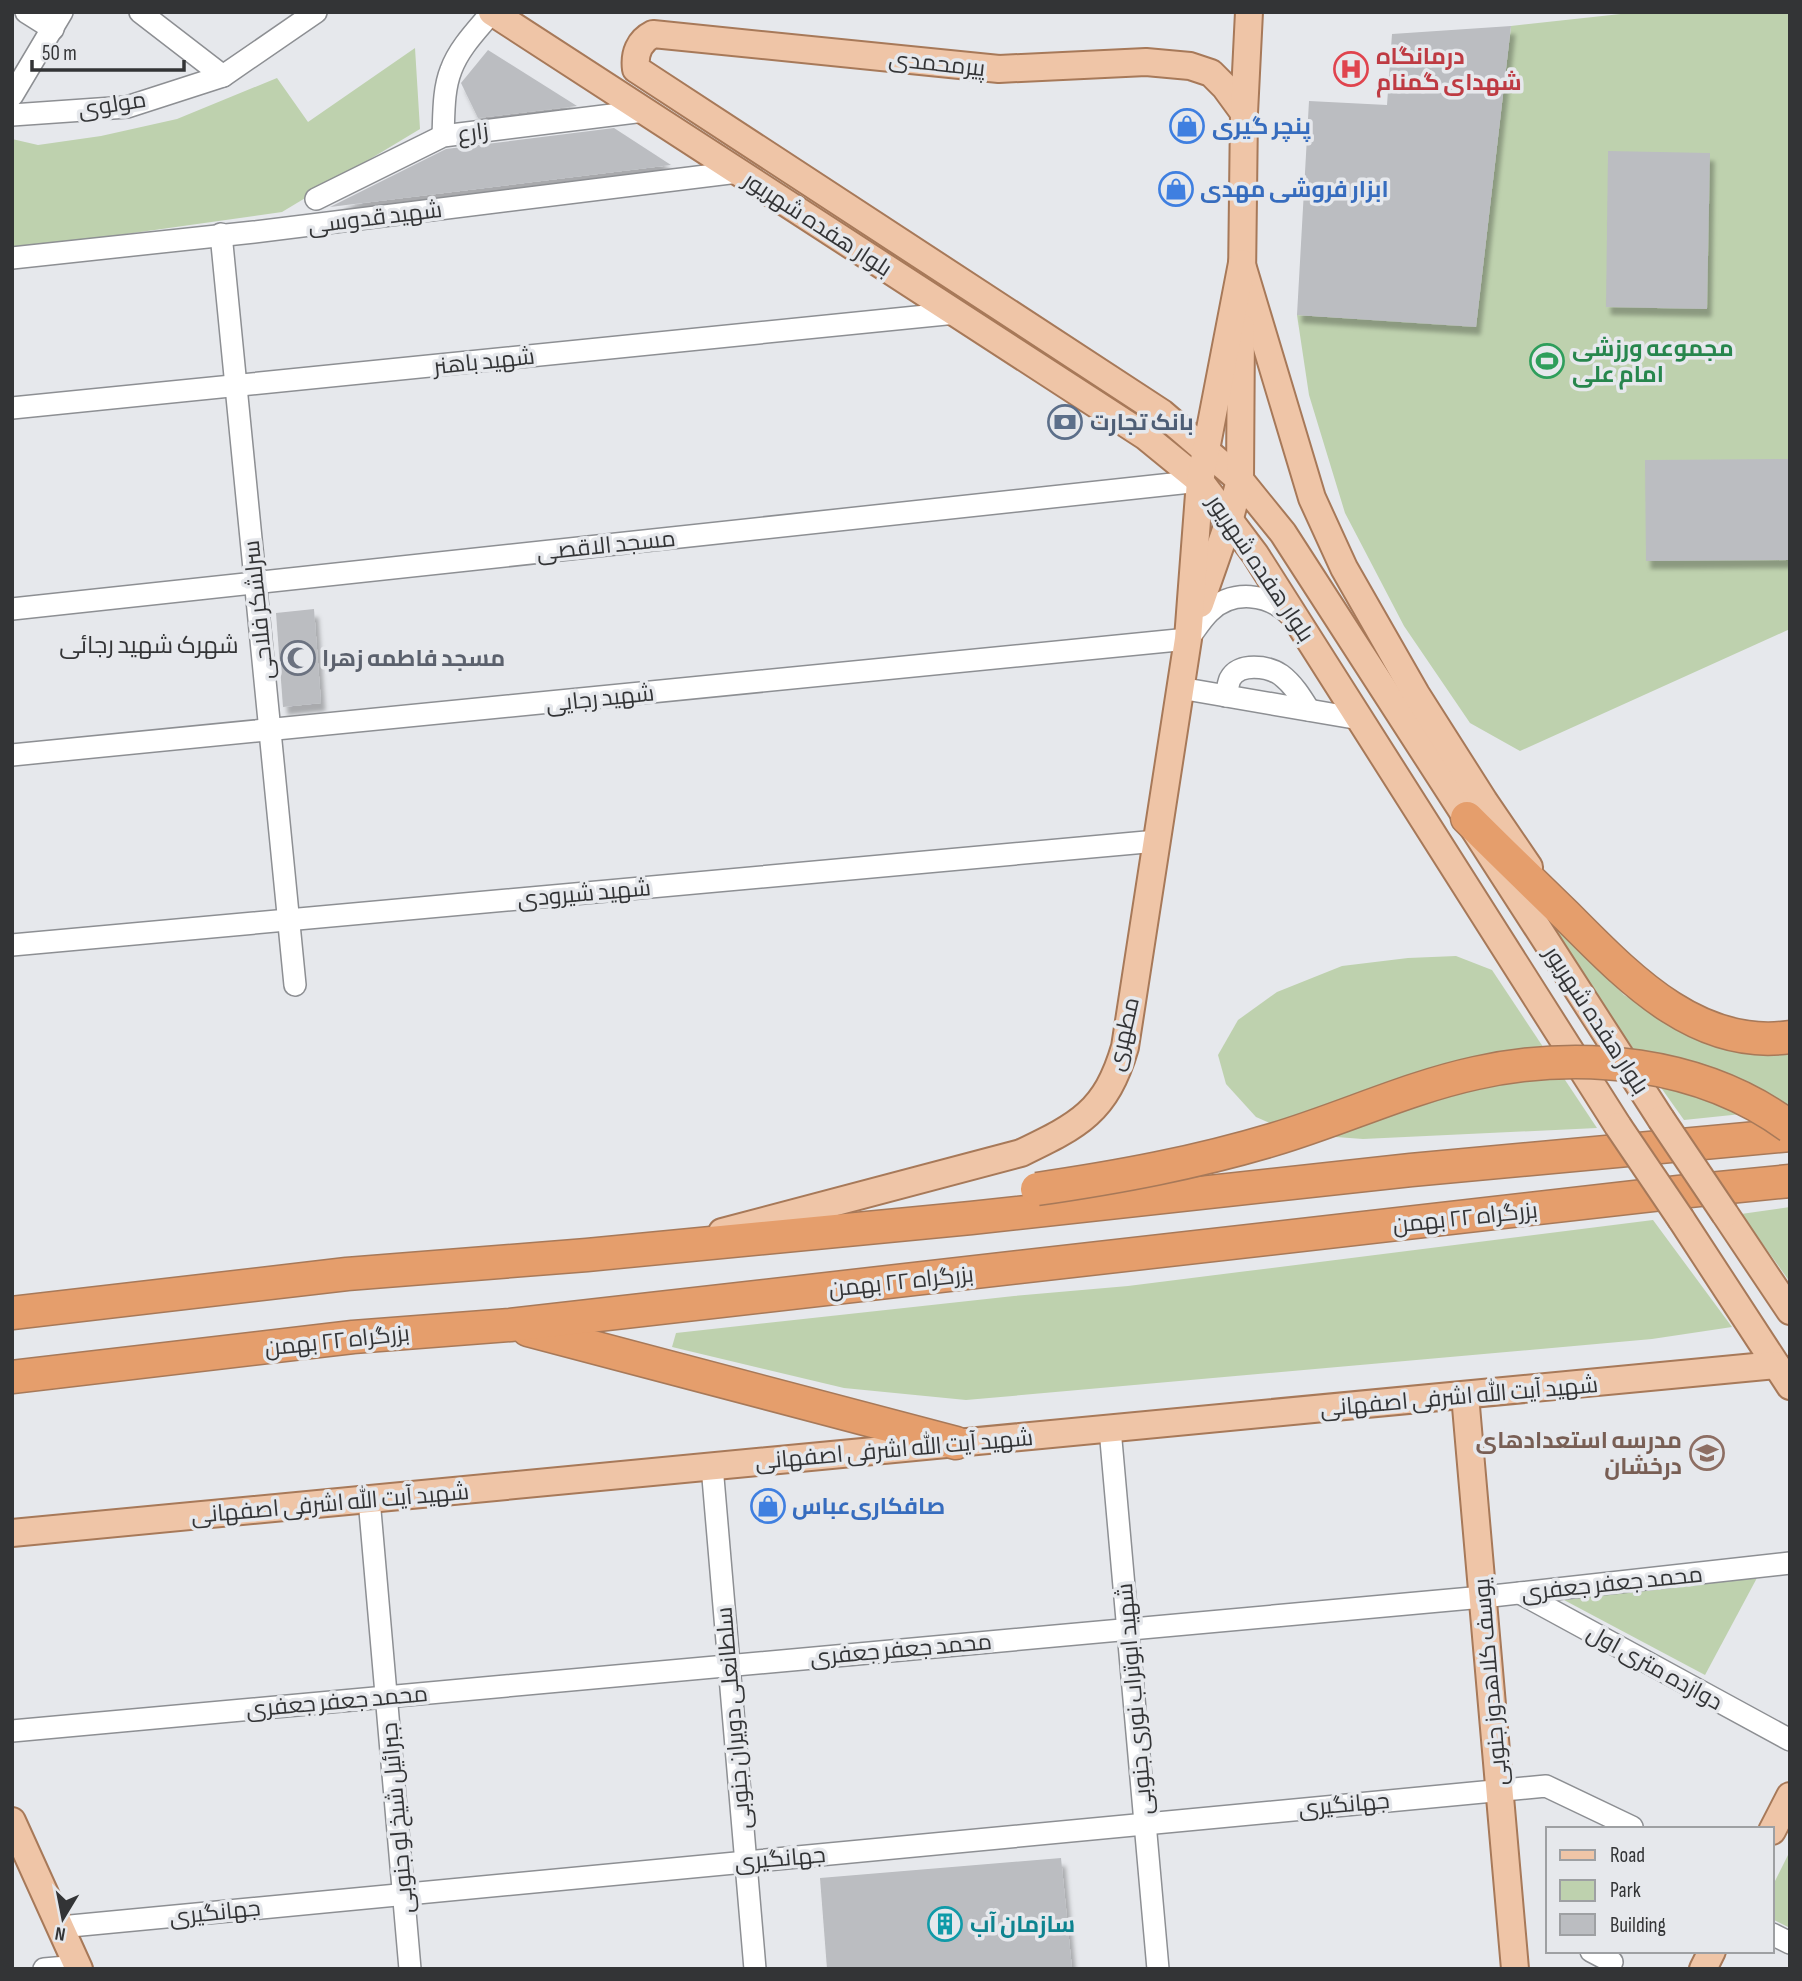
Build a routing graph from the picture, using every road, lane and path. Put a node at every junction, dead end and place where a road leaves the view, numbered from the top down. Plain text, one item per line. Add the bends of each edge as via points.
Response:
1 (26, 12) edge
2 (140, 12) edge
3 (316, 12) edge
4 (492, 12) edge
5 (1249, 12) edge
6 (57, 21) edge
7 (636, 69) joint
8 (223, 76) junction
9 (12, 96) edge
10 (644, 111) junction
11 (1244, 113) junction
12 (12, 115) edge
13 (443, 136) junction
14 (738, 172) junction
15 (316, 199) dead end
16 (221, 234) junction
17 (12, 258) edge
18 (1242, 263) junction
19 (956, 313) junction
20 (236, 386) junction
21 (12, 408) edge
22 (1205, 448) junction
23 (1240, 480) junction
24 (1200, 481) junction
25 (1230, 518) junction
26 (255, 582) junction
27 (12, 608) edge
28 (1302, 628) junction
29 (1188, 639) junction
30 (1180, 688) junction
31 (1226, 696) junction
32 (1309, 710) junction
33 (1360, 719) junction
34 (270, 730) junction
35 (12, 755) edge
36 (1467, 818) junction
37 (1157, 841) junction
38 (1558, 907) junction
39 (289, 920) junction
40 (12, 945) edge
41 (295, 985) dead end
42 (1790, 1037) edge
43 (1790, 1127) edge
44 (1790, 1135) edge
45 (1790, 1181) edge
46 (714, 1234) junction
47 (541, 1259) junction
48 (1790, 1311) edge
49 (12, 1313) edge
50 (510, 1325) junction
51 (1783, 1376) edge
52 (12, 1377) edge
53 (1465, 1395) junction
54 (1110, 1429) junction
55 (956, 1443) junction
56 (712, 1466) junction
57 (369, 1499) junction
58 (12, 1533) edge
59 (1790, 1563) edge
60 (1520, 1593) junction
61 (1483, 1597) junction
62 (1128, 1628) junction
63 (729, 1665) junction
64 (386, 1696) junction
65 (12, 1731) edge
66 (1790, 1740) edge
67 (1499, 1790) junction
68 (1790, 1796) edge
69 (12, 1821) edge
70 (1145, 1823) junction
71 (1632, 1827) edge
72 (1774, 1827) edge
73 (745, 1861) junction
74 (403, 1894) junction
75 (60, 1927) junction
76 (1774, 1935) edge
77 (1790, 1943) edge
78 (1595, 1953) edge
79 (1711, 1953) edge
80 (1612, 1962) dead end
81 (79, 1967) edge
82 (44, 1969) edge
83 (410, 1969) edge
84 (755, 1969) edge
85 (1158, 1969) edge
86 (1515, 1969) edge
87 (1703, 1969) edge

1 - 6 street
2 - 8 street
3 - 8 street, مولوی
4 - 10 main road, بلوار هفده شهریور
4 - 13 street via 466,42 450,71
5 - 11 main road
6 - 9 street
7 - 11 main road, پیرمحمدی via 638,48 653,34 999,69 1146,62 1190,66 1211,74
7 - 22 main road, بلوار هفده شهریور via 1162,413
8 - 12 street, مولوی via 127,107
10 - 13 street, زارع
10 - 14 main road, بلوار هفده شهریور
11 - 18 main road
13 - 15 street, زارع
14 - 16 street, شهید قدوسی
14 - 19 main road, بلوار هفده شهریور
16 - 17 street, شهید قدوسی
16 - 20 street, سرلشکر فلاحی
18 - 22 main road
18 - 23 main road
18 - 38 main road via 1312,498 1344,568 1484,802
19 - 20 street, شهید باهنر
19 - 24 main road, بلوار هفده شهریور via 1145,436
20 - 21 street, شهید باهنر
20 - 26 street, سرلشکر فلاحی
22 - 23 main road, بلوار هفده شهریور
22 - 24 main road
23 - 25 main road
23 - 36 main road, بلوار هفده شهریور via 1283,533
24 - 25 main road, بلوار هفده شهریور
24 - 26 street, مسجد الاقصی
24 - 29 main road
25 - 28 main road, بلوار هفده شهریور
25 - 29 main road
26 - 27 street, مسجد الاقصی
26 - 34 street, سرلشکر فلاحی
28 - 29 street via 1270,600 1236,597 1210,611
28 - 33 main road, بلوار هفده شهریور
29 - 30 main road, مطهری
29 - 34 street, شهید رجایی
30 - 31 street
30 - 37 main road, مطهری
31 - 32 street
31 - 32 street via 1237,671 1262,668 1279,674
32 - 33 street
33 - 51 main road, بلوار هفده شهریور, bridge
34 - 35 street, شهید رجایی
34 - 39 street, سرلشکر فلاحی
36 - 38 highway
36 - 48 main road, بلوار هفده شهریور, bridge
37 - 39 street, شهید شیرودی
37 - 46 main road, مطهری via 1125,1047 1118,1072 1087,1115 1068,1131 1021,1153
38 - 42 highway via 1618,967 1665,1004 1704,1026 1738,1037
39 - 40 street, شهید شیرودی
39 - 41 street, سرلشکر فلاحی
43 - 46 highway, bridge via 1740,1096 1694,1079 1636,1066 1540,1063 1476,1073 1194,1162 1108,1179
44 - 47 highway
45 - 50 highway, بزرگراه ۲۲ بهمن
46 - 47 highway
47 - 49 highway via 347,1274
50 - 52 highway, بزرگراه ۲۲ بهمن via 353,1337
50 - 55 highway
51 - 53 main road, شهید آیت الله اشرفی اصفهانی
53 - 54 main road, شهید آیت الله اشرفی اصفهانی
53 - 61 main road, یوسف کلاهدوز جنوبی
54 - 55 main road, شهید آیت الله اشرفی اصفهانی
54 - 62 street, شهید ابوتراب نوری جنوبی
55 - 56 main road, شهید آیت الله اشرفی اصفهانی
56 - 57 main road, شهید آیت الله اشرفی اصفهانی
56 - 63 street, سلطانعلی دویران جنوبی
57 - 58 main road, شهید آیت الله اشرفی اصفهانی
57 - 64 street, جبرائیل شیخ لو جنوبی
59 - 60 street, محمد جعفر جعفری
60 - 61 street, محمد جعفر جعفری
60 - 66 street, دوازده متری اول
61 - 62 street, محمد جعفر جعفری
61 - 67 main road, یوسف کلاهدوز جنوبی
62 - 63 street, محمد جعفر جعفری
62 - 70 street, شهید ابوتراب نوری جنوبی
63 - 64 street, محمد جعفر جعفری
63 - 73 street, سلطانعلی دویران جنوبی
64 - 65 street, محمد جعفر جعفری
64 - 74 street, جبرائیل شیخ لو جنوبی
67 - 70 street, جهانگیری
67 - 71 street, جهانگیری via 1546,1786
67 - 86 main road, یوسف کلاهدوز جنوبی
68 - 72 main road
69 - 75 main road
70 - 73 street, جهانگیری
70 - 85 street, شهید ابوتراب نوری جنوبی
73 - 74 street, جهانگیری
73 - 84 street, سلطانعلی دویران جنوبی
74 - 75 street, جهانگیری
74 - 83 street, جبرائیل شیخ لو جنوبی
75 - 81 main road
76 - 77 street
78 - 80 street
79 - 87 main road
81 - 82 street

